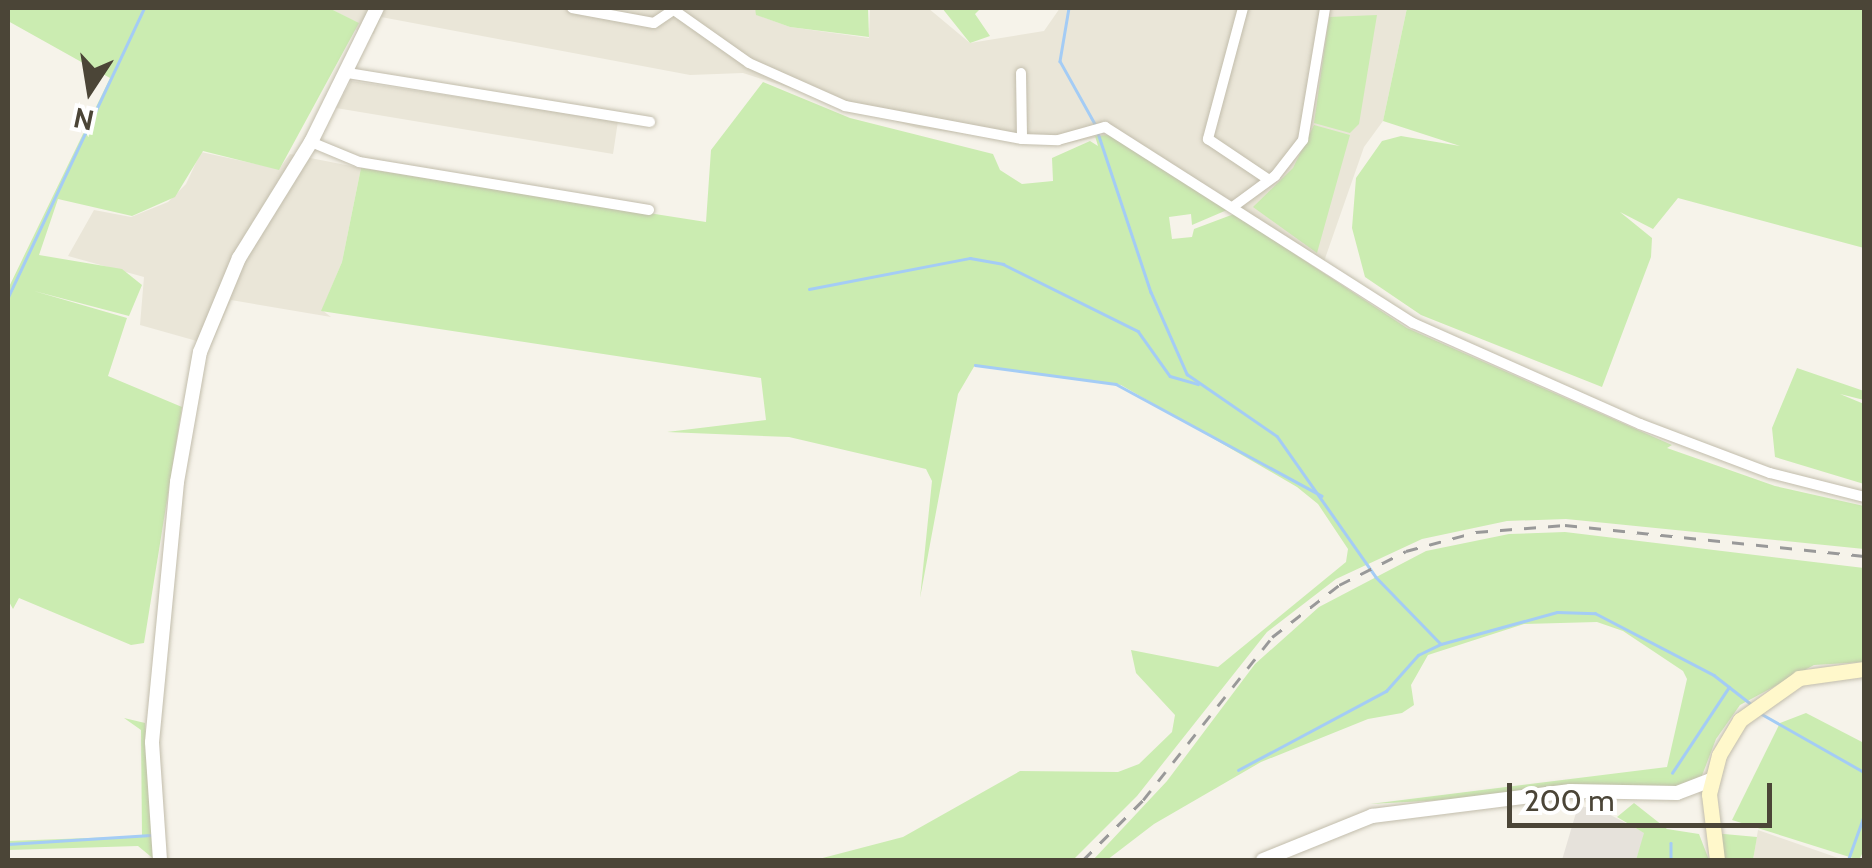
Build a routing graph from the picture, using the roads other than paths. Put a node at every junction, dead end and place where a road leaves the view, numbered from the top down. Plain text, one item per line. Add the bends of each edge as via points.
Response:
1 (377, 8) edge
2 (572, 8) edge
3 (672, 8) edge
4 (1243, 8) edge
5 (1326, 8) edge
6 (348, 73) junction
7 (1021, 74) dead end
8 (650, 122) dead end
9 (1022, 140) junction
10 (310, 142) junction
11 (1269, 180) junction
12 (1234, 206) junction
13 (649, 210) dead end
14 (1864, 498) edge
15 (1864, 668) edge
16 (1712, 780) junction
17 (1677, 792) junction
18 (1708, 814) junction
19 (160, 860) edge
20 (1264, 860) edge
21 (1716, 860) edge

1 - 6 street
2 - 3 street via 654,22
3 - 9 street via 750,63 845,106
4 - 11 street via 1208,139
5 - 11 street via 1303,140
6 - 8 street
6 - 10 street
7 - 9 street
9 - 12 street via 1058,140 1105,127
10 - 13 street via 359,162
10 - 19 street via 239,258 200,352 176,482 152,742
11 - 12 street
12 - 14 street via 1379,304 1456,342 1731,459
15 - 16 main road via 1814,672 1753,706 1725,742
16 - 17 street
16 - 18 main road
17 - 18 street
17 - 20 street via 1570,791 1399,812 1328,830
18 - 21 main road

